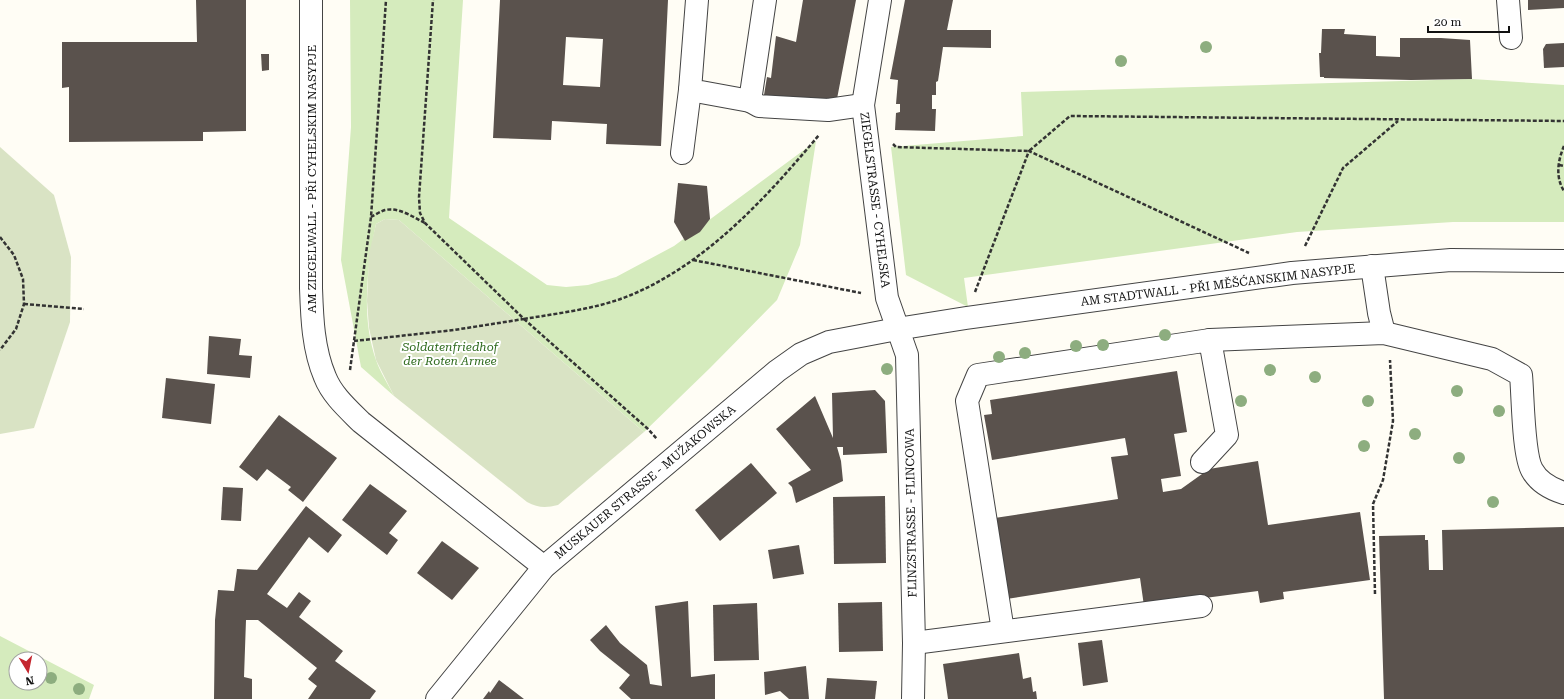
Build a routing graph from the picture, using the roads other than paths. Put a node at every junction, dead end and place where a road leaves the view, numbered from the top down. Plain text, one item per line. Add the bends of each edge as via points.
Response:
1 (311, 0) edge
2 (697, 0) edge
3 (765, 0) edge
4 (880, 0) edge
5 (1508, 0) edge
6 (1511, 38) dead end
7 (690, 90) junction
8 (750, 101) junction
9 (862, 105) junction
10 (682, 153) dead end
11 (1564, 261) edge
12 (1372, 266) junction
13 (897, 329) junction
14 (1384, 333) junction
15 (1210, 340) junction
16 (1202, 462) dead end
17 (1564, 493) edge
18 (544, 567) junction
19 (1201, 606) dead end
20 (1003, 631) junction
21 (914, 643) junction
22 (437, 699) edge
23 (913, 699) edge

1 - 18 street, AM ZIEGELWALL - PŘI CYHELSKIM NASYPJE via 310,288 313,327 325,377 345,407 361,422
2 - 7 street
3 - 8 street
4 - 9 street, ZIEGELSTRASSE - CYHELSKA
5 - 6 street
7 - 8 street
7 - 10 street
8 - 9 street via 759,106 828,110
9 - 13 street, ZIEGELSTRASSE - CYHELSKA via 887,298
11 - 12 street, AM STADTWALL - PŘI MĚŠĆANSKIM NASYPJE via 1450,260
12 - 13 street, AM STADTWALL - PŘI MĚŠĆANSKIM NASYPJE via 1292,273
12 - 14 street
13 - 18 street, MUSKAUER STRASSE - MUŽAKOWSKA via 829,342 801,354 777,371
13 - 21 street, FLINZSTRASSE - FLINCOWA via 907,355
14 - 15 street
14 - 17 street via 1492,359 1522,375 1526,447 1531,470 1541,482
15 - 16 street via 1228,435
15 - 20 street via 978,375 967,401
18 - 22 street, MUSKAUER STRASSE - MUŽAKOWSKA
19 - 20 street
20 - 21 street
21 - 23 street, FLINZSTRASSE - FLINCOWA

